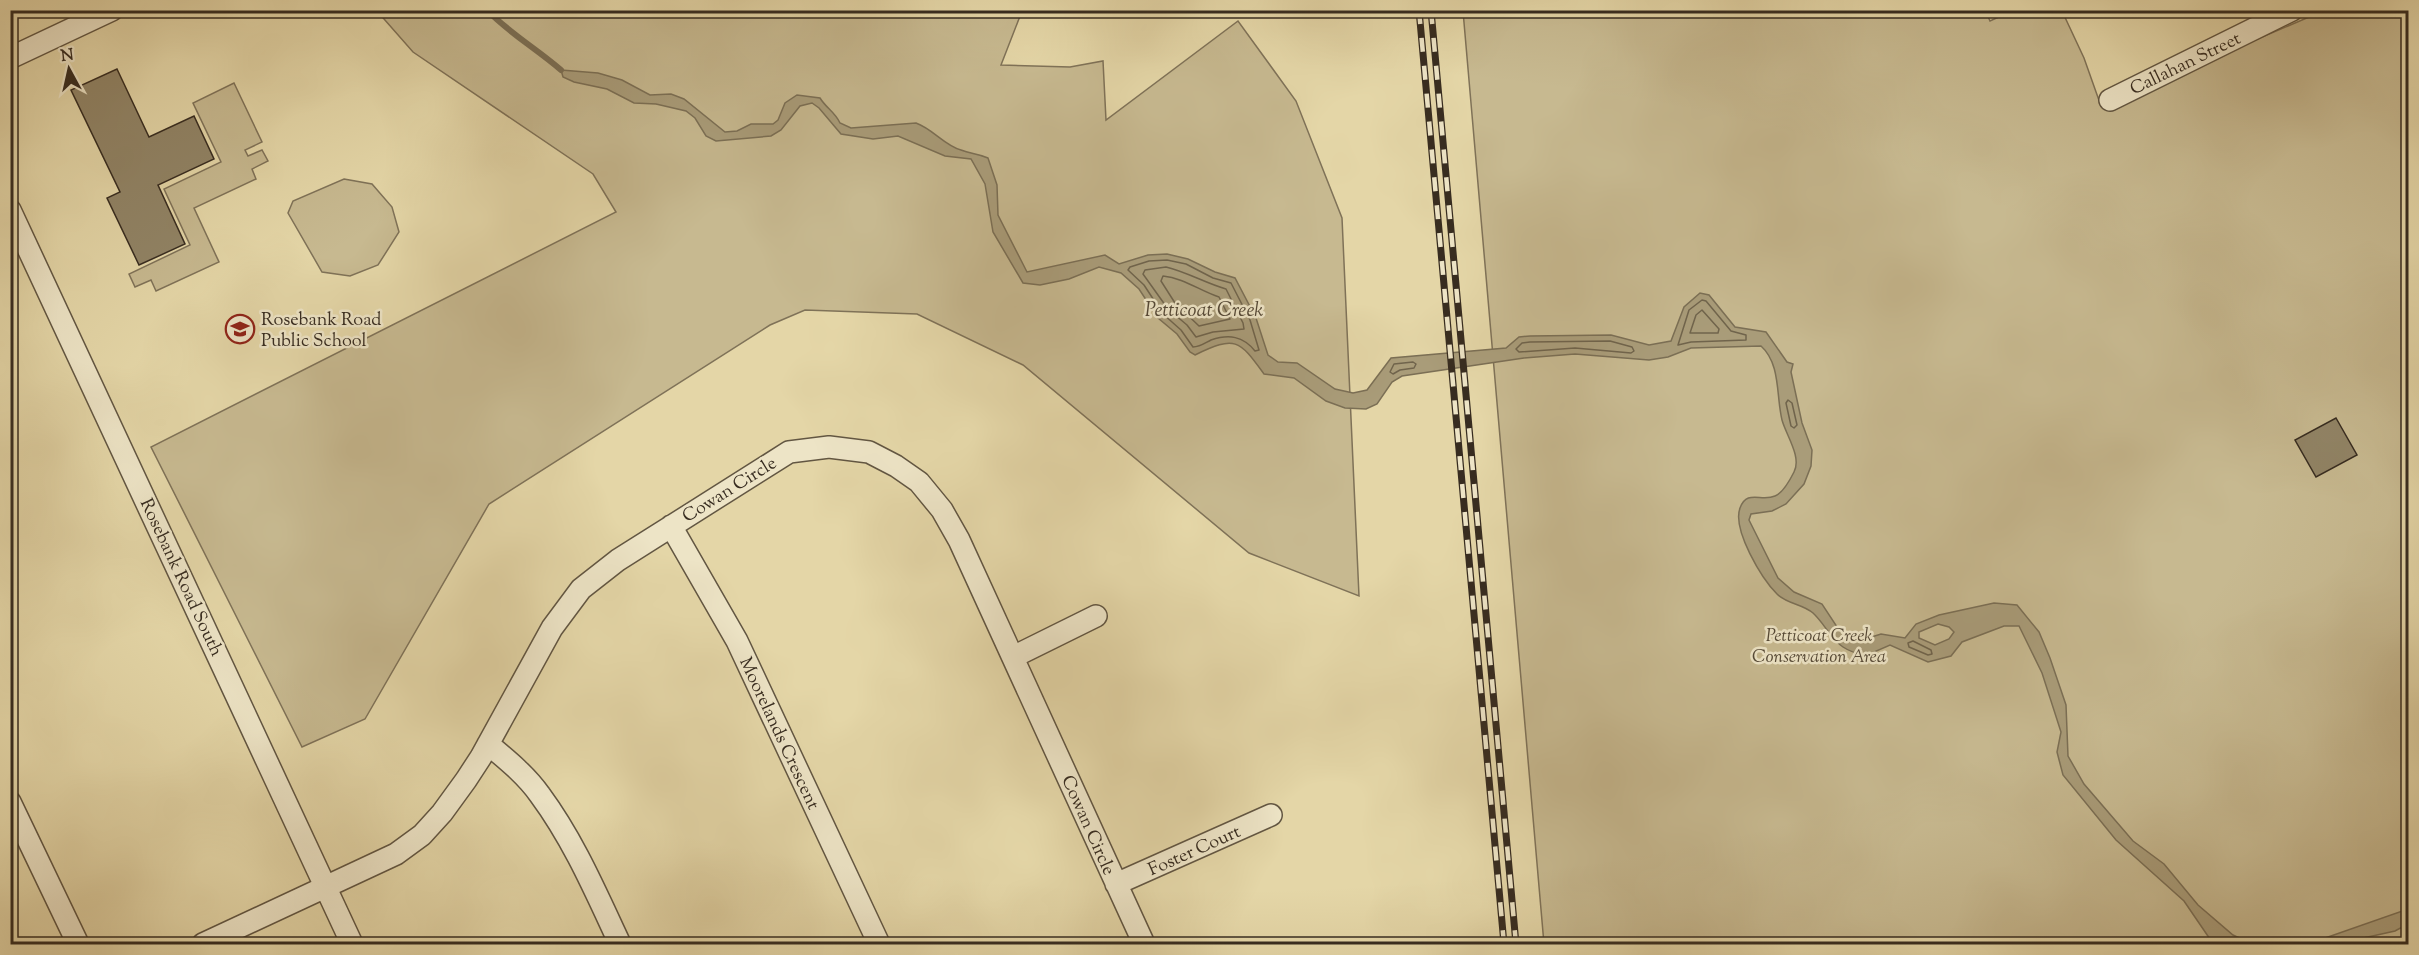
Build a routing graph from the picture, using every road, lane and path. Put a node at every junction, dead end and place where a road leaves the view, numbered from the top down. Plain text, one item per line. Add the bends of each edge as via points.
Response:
1 (112, 10) edge
2 (2292, 10) edge
3 (10, 58) edge
4 (2110, 100) dead end
5 (10, 210) edge
6 (671, 526) junction
7 (1096, 616) dead end
8 (1013, 657) junction
9 (488, 744) junction
10 (10, 802) edge
11 (1271, 815) dead end
12 (1116, 884) junction
13 (326, 886) junction
14 (78, 945) edge
15 (203, 945) edge
16 (352, 945) edge
17 (620, 945) edge
18 (879, 945) edge
19 (1144, 945) edge

1 - 3 street
2 - 4 street, Callahan Street
5 - 13 street, Rosebank Road South
6 - 8 street, Cowan Circle via 789,452 829,447 869,452 919,482 942,510
6 - 9 street, Cowan Circle via 581,589 552,628
6 - 18 street, Moorelands Crescent via 737,641
7 - 8 street
8 - 12 street, Cowan Circle
9 - 13 street, Cowan Circle via 466,780 422,835 396,854
9 - 17 street via 546,803 578,853
10 - 14 street
11 - 12 street, Foster Court
12 - 19 street, Cowan Circle
13 - 15 street, Cowan Circle
13 - 16 street, Rosebank Road South

